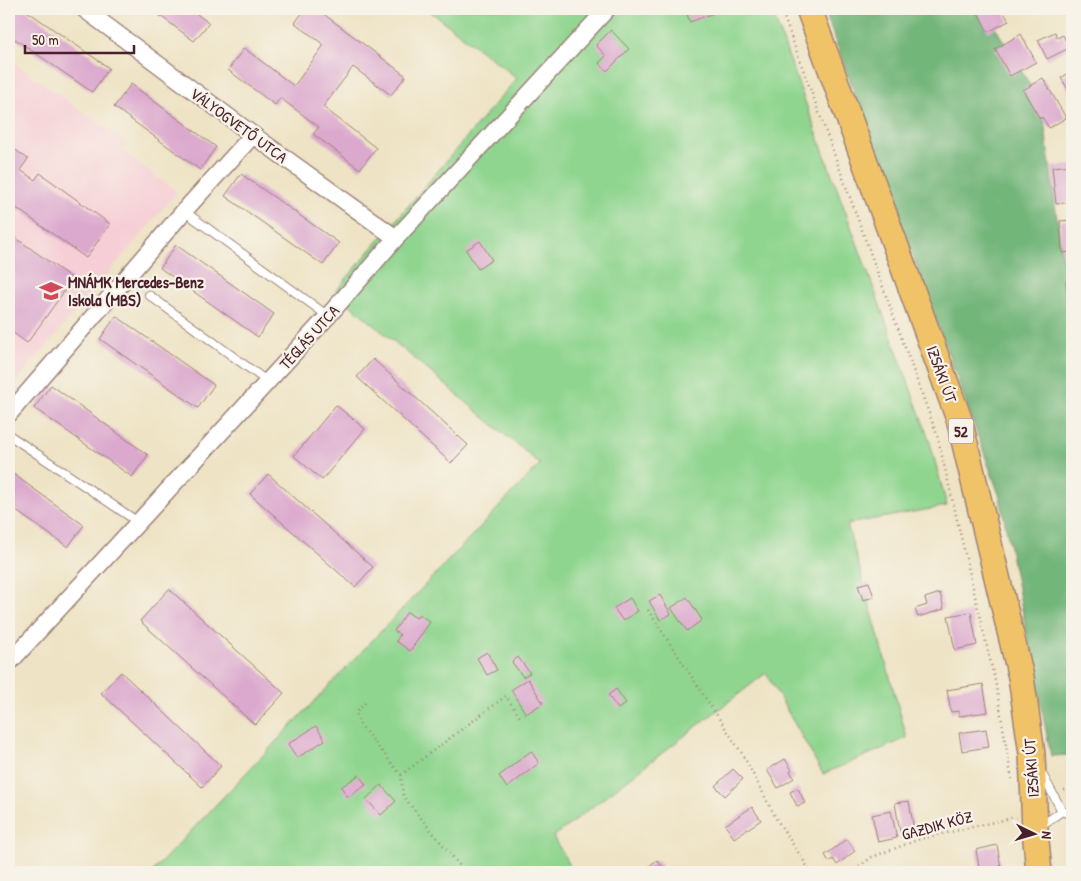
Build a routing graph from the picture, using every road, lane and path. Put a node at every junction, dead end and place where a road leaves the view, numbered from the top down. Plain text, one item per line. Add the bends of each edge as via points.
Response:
1 (84, 9) edge
2 (607, 9) edge
3 (781, 9) edge
4 (809, 9) edge
5 (253, 136) junction
6 (184, 211) junction
7 (396, 238) junction
8 (149, 295) dead end
9 (328, 316) junction
10 (268, 382) junction
11 (9, 414) edge
12 (9, 435) edge
13 (138, 522) junction
14 (648, 610) dead end
15 (9, 663) edge
16 (365, 703) dead end
17 (521, 719) dead end
18 (1032, 754) junction
19 (401, 775) junction
20 (1013, 788) dead end
21 (1062, 811) junction
22 (1072, 815) edge
23 (1035, 822) junction
24 (465, 872) edge
25 (811, 872) edge
26 (851, 872) edge
27 (1039, 872) edge

1 - 5 street, VÁLYOGVETŐ UTCA
2 - 7 street, TÉGLÁS UTCA
3 - 20 path via 937,435 996,685
4 - 18 main road, IZSÁKI ÚT / 52 via 958,419 1021,677
5 - 6 street
5 - 7 street, VÁLYOGVETŐ UTCA
6 - 9 lane
6 - 11 street
7 - 9 street, TÉGLÁS UTCA
8 - 10 lane
9 - 10 street, TÉGLÁS UTCA
10 - 13 street, TÉGLÁS UTCA
12 - 13 lane
13 - 15 street, TÉGLÁS UTCA
14 - 25 path via 743,755 777,820
16 - 19 path via 356,713 359,723
17 - 19 path via 506,696
18 - 21 lane
18 - 23 main road, IZSÁKI ÚT / 52
19 - 24 path via 403,796
21 - 22 lane
21 - 23 lane
23 - 26 path, GAZDIK KÖZ via 1018,816 920,839 872,857
23 - 27 main road, IZSÁKI ÚT / 52

